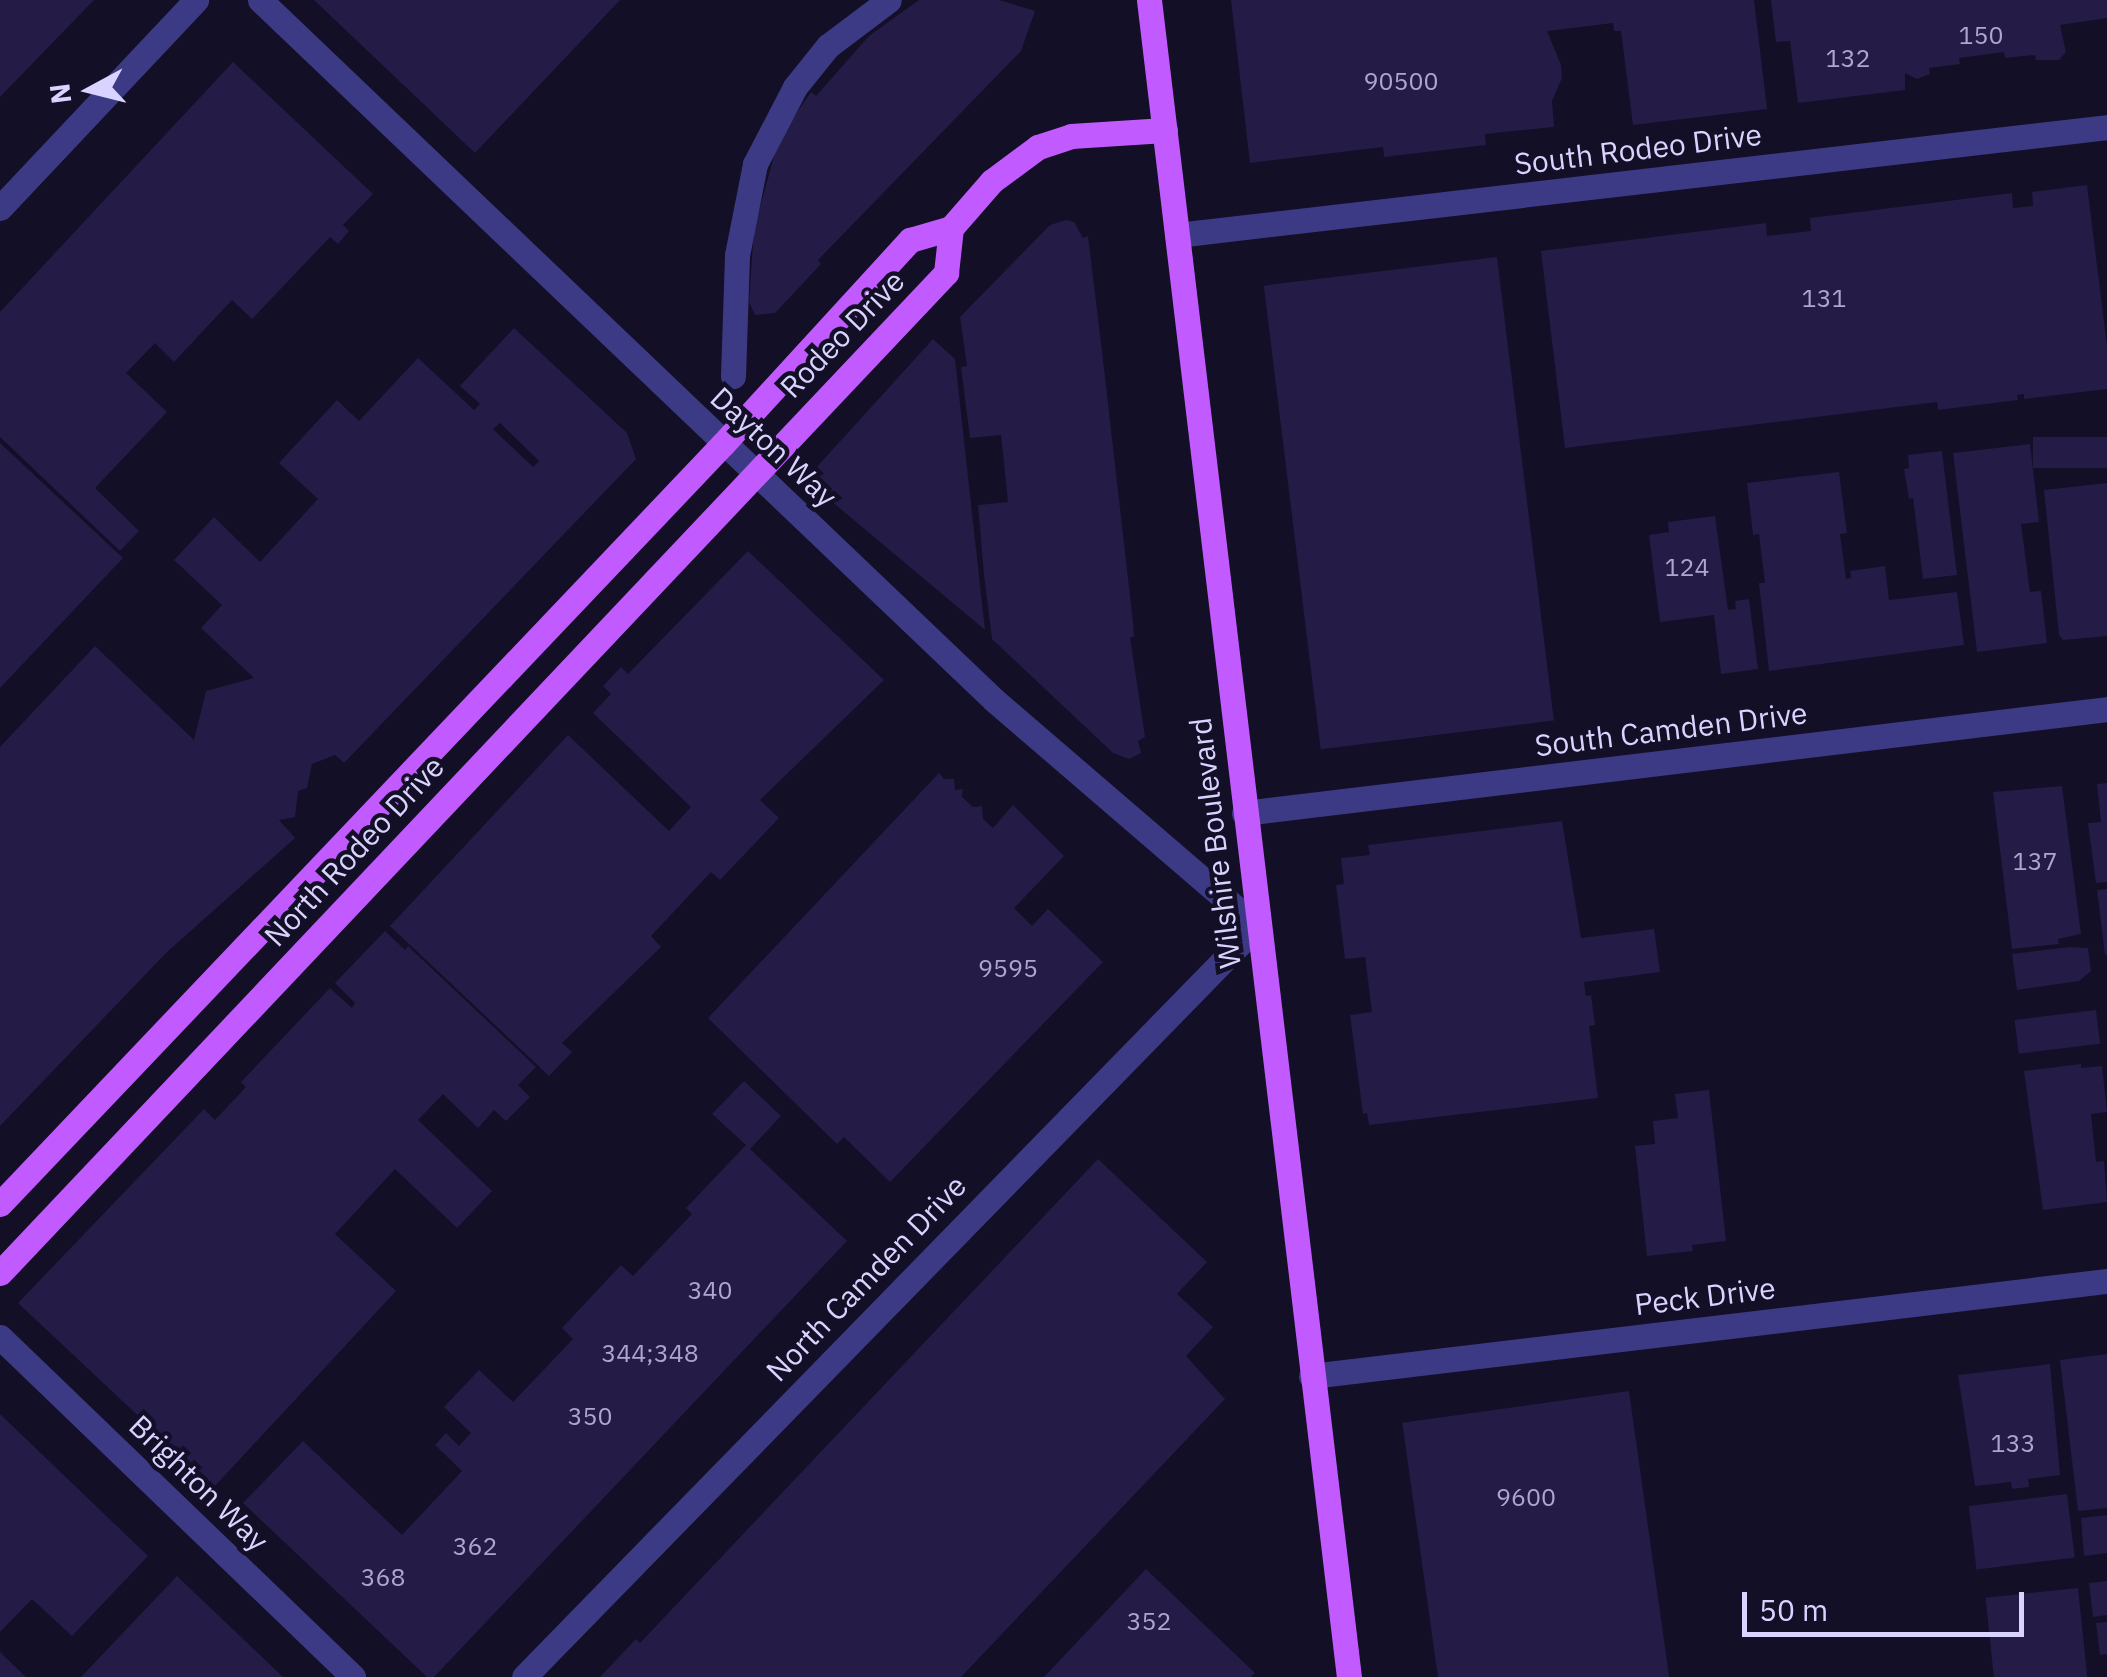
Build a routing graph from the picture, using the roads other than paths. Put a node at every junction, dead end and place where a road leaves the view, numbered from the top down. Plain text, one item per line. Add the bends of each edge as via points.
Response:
1 (196, 0) edge
2 (260, 0) edge
3 (889, 0) edge
4 (1150, 0) edge
5 (2107, 127) edge
6 (1165, 130) junction
7 (0, 208) edge
8 (950, 228) junction
9 (1177, 235) junction
10 (732, 376) dead end
11 (723, 444) junction
12 (756, 474) junction
13 (2107, 709) edge
14 (1244, 813) junction
15 (1257, 926) junction
16 (0, 1204) edge
17 (0, 1273) edge
18 (2107, 1281) edge
19 (0, 1337) edge
20 (1312, 1376) junction
21 (353, 1677) edge
22 (524, 1677) edge
23 (1349, 1677) edge

1 - 7 street
2 - 11 street, Dayton Way
3 - 10 street via 817,59 755,164 737,255
4 - 6 main road, Wilshire Boulevard
5 - 9 street, South Rodeo Drive
6 - 8 main road, Rodeo Drive via 1071,136 1038,147 992,181
6 - 9 main road, Wilshire Boulevard
8 - 11 main road, Rodeo Drive via 910,240
8 - 12 main road, Rodeo Drive via 946,272
9 - 14 main road, Wilshire Boulevard
11 - 12 street, Dayton Way
11 - 16 main road, North Rodeo Drive
12 - 15 street, Dayton Way via 994,700
12 - 17 main road, North Rodeo Drive
13 - 14 street, South Camden Drive
14 - 15 main road, Wilshire Boulevard
15 - 20 main road, Wilshire Boulevard
15 - 22 street, North Camden Drive
18 - 20 street, Peck Drive
19 - 21 street, Brighton Way
20 - 23 main road, Wilshire Boulevard

